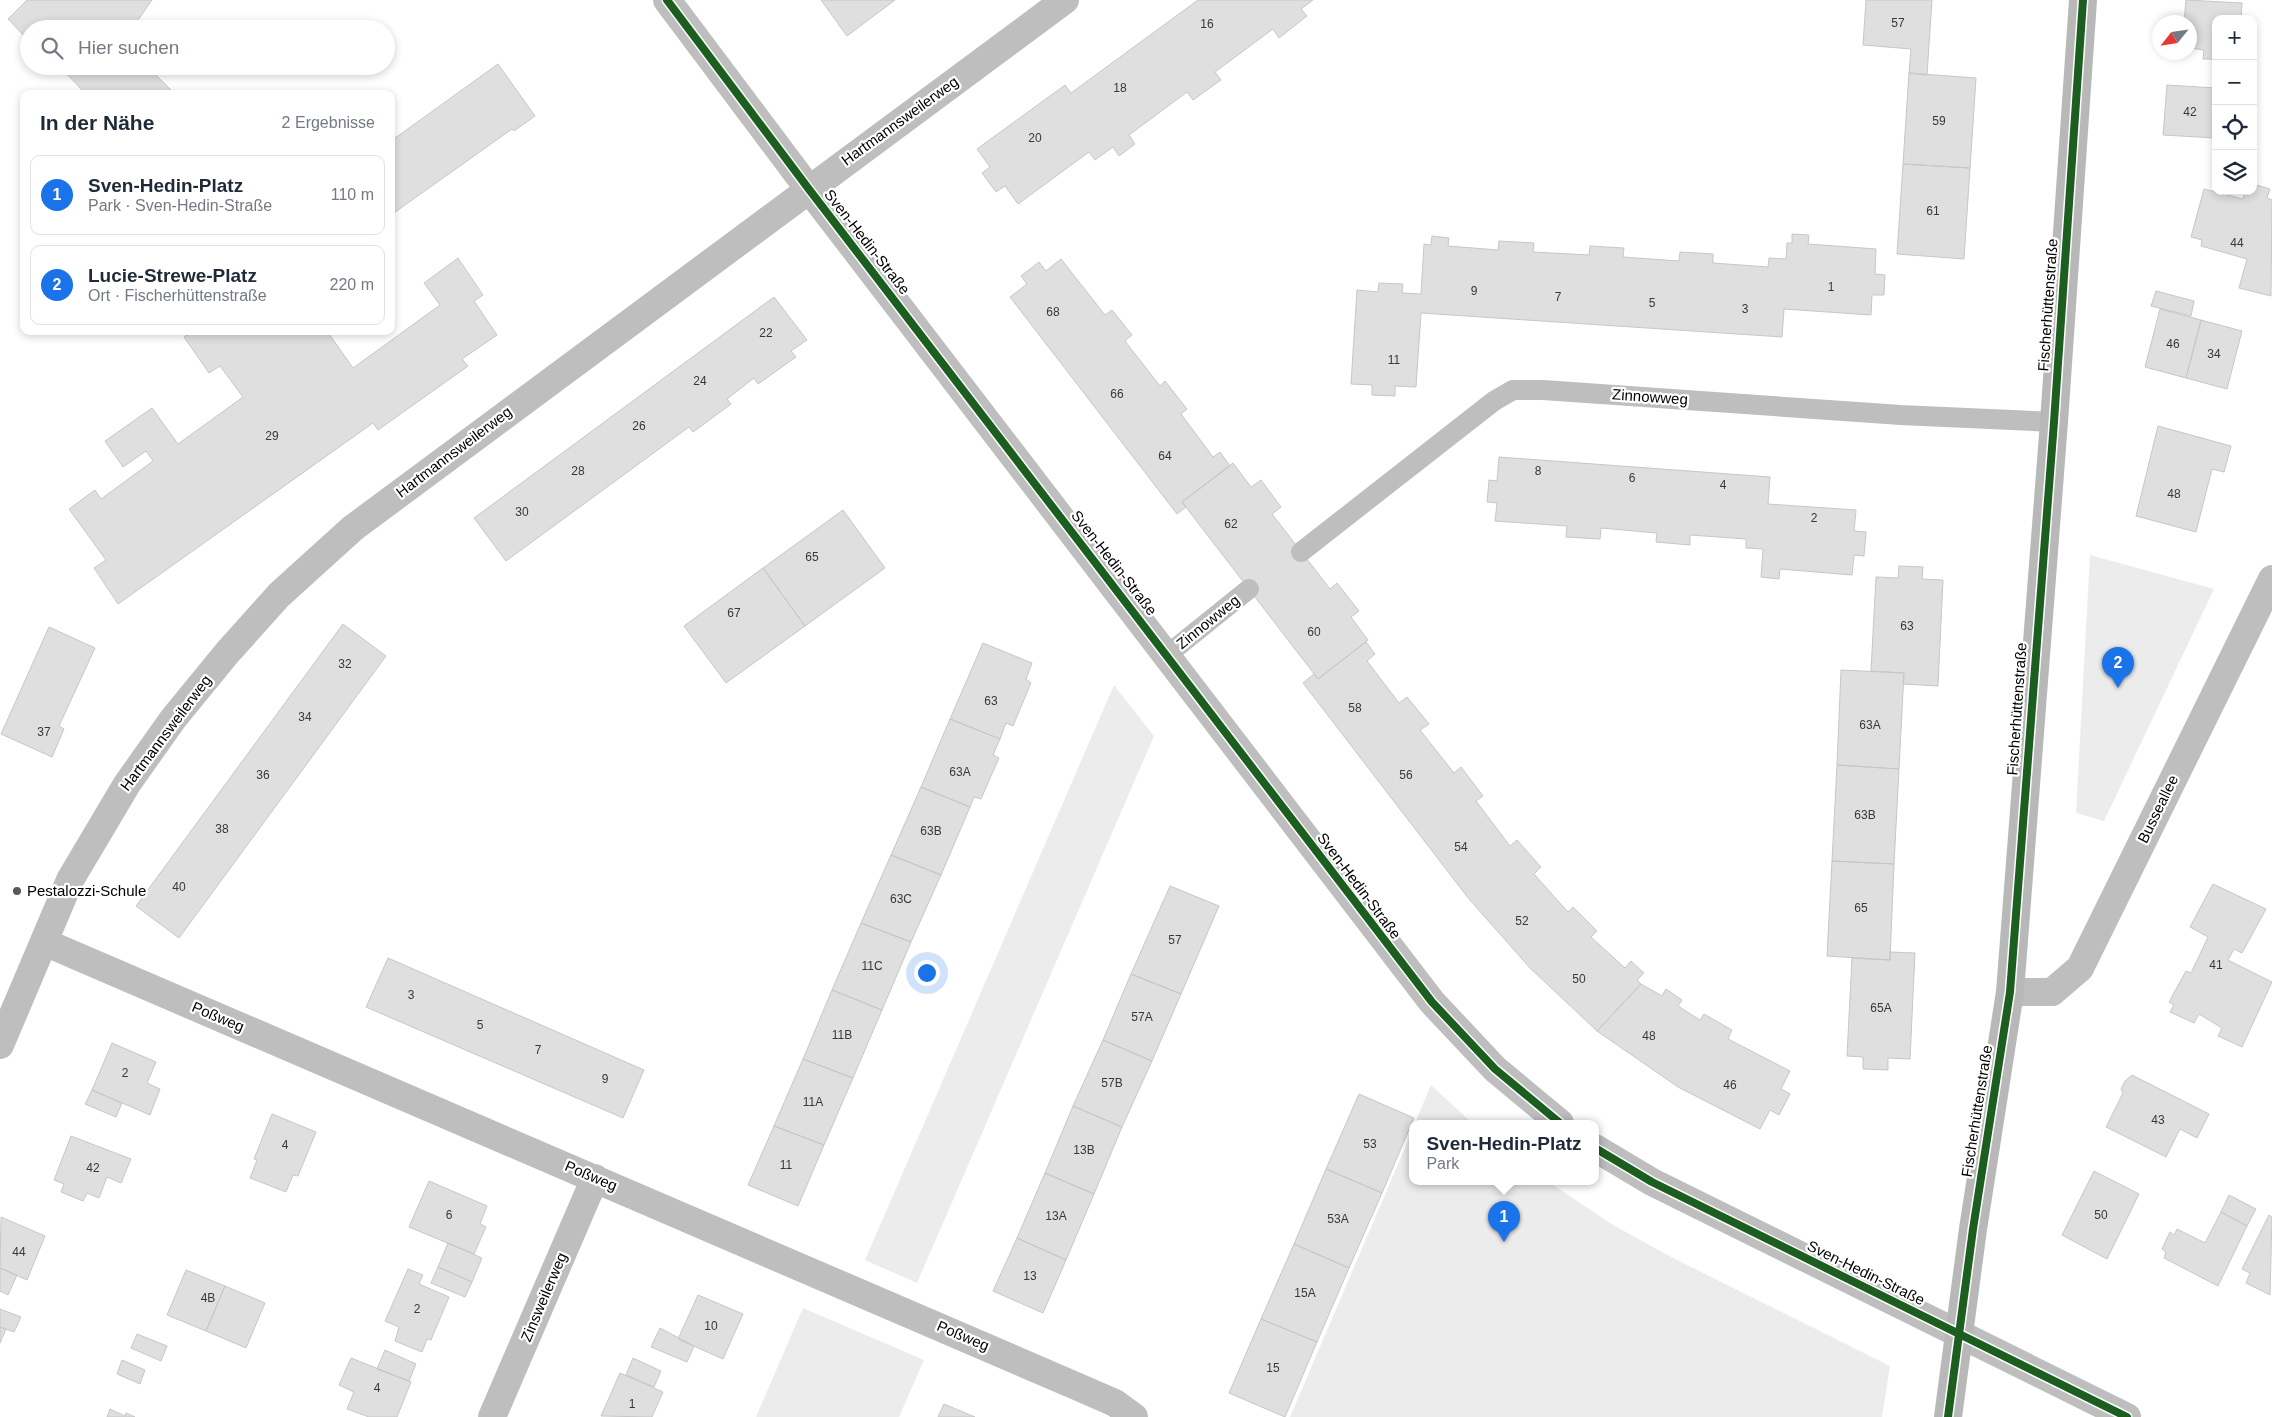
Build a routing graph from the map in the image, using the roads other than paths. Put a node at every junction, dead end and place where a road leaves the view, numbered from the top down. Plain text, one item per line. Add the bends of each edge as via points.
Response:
1 (667, 0) edge
2 (1065, 0) edge
3 (2083, 0) edge
4 (808, 188) junction
5 (2054, 422) junction
6 (1301, 552) dead end
7 (2272, 579) edge
8 (1249, 589) dead end
9 (1167, 655) junction
10 (44, 942) junction
11 (2010, 992) junction
12 (0, 1045) edge
13 (1556, 1120) edge
14 (1599, 1150) edge
15 (595, 1178) junction
16 (1959, 1334) junction
17 (492, 1417) edge
18 (1134, 1417) edge
19 (1948, 1417) edge
20 (2127, 1417) edge

1 - 4 street, Sven-Hedin-Straße
2 - 4 street, Hartmannsweilerweg
3 - 5 street, Fischerhüttenstraße
4 - 9 street, Sven-Hedin-Straße
4 - 10 street, Hartmannsweilerweg via 353,528 279,595 173,719 127,784 70,880
5 - 6 lane, Zinnowweg via 1513,390 1494,401
5 - 11 street, Fischerhüttenstraße
7 - 11 street, Busseallee via 2080,968 2052,992
8 - 9 lane, Zinnowweg
9 - 13 street, Sven-Hedin-Straße via 1432,1002 1495,1069
10 - 12 street, Hartmannsweilerweg
10 - 15 street, Poßweg
11 - 16 street, Fischerhüttenstraße
14 - 16 street, Sven-Hedin-Straße via 1652,1182
15 - 17 street, Zinsweilerweg
15 - 18 street, Poßweg via 1115,1403
16 - 19 street, Fischerhüttenstraße
16 - 20 street, Sven-Hedin-Straße

